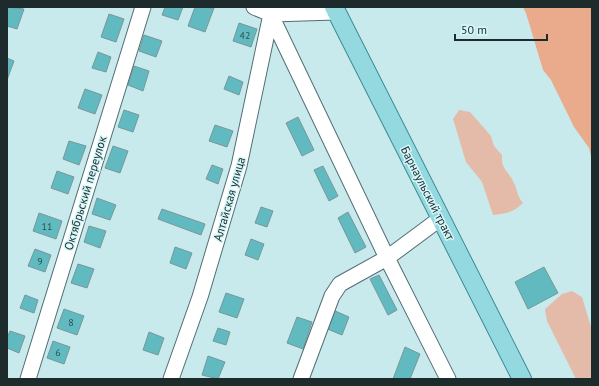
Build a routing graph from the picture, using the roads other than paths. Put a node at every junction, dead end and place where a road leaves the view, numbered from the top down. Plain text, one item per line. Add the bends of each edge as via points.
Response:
1 (143, 7) edge
2 (254, 7) edge
3 (335, 9) edge
4 (269, 11) edge
5 (441, 218) junction
6 (387, 258) junction
7 (28, 379) edge
8 (171, 379) edge
9 (301, 379) edge
10 (448, 379) edge
11 (522, 379) edge

1 - 7 street, Октябрьский переулок
2 - 4 street
3 - 4 street
3 - 5 main road, Барнаульский тракт
4 - 6 street
4 - 8 street, Алтайская улица via 239,166 200,297
5 - 6 street
5 - 11 main road, Барнаульский тракт
6 - 9 street via 340,284 332,296
6 - 10 street

